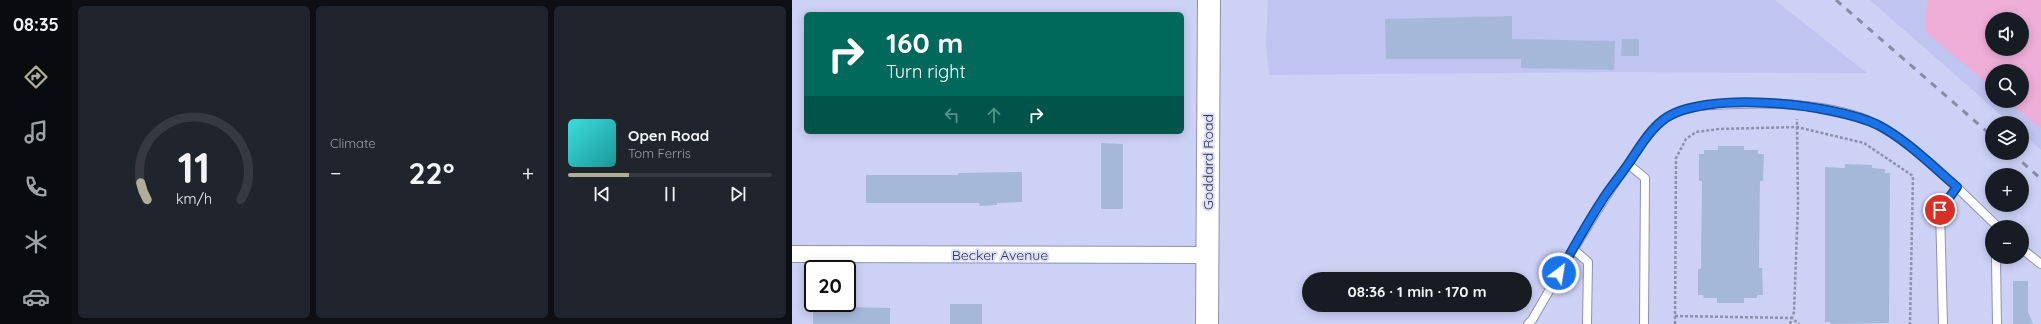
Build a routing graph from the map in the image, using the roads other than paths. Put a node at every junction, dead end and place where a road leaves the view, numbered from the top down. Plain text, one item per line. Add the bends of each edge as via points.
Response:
1 (1209, 0) edge
2 (1628, 164) junction
3 (1957, 187) junction
4 (1991, 220) edge
5 (1573, 249) junction
6 (792, 254) edge
7 (1208, 255) junction
8 (2029, 255) edge
9 (1996, 264) edge
10 (2041, 264) edge
11 (1207, 324) edge
12 (1528, 324) edge
13 (1587, 324) edge
14 (1644, 324) edge
15 (1943, 324) edge
16 (1997, 324) edge

1 - 7 main road, Goddard Road
2 - 3 lane via 1648,135 1663,120 1679,111 1710,105 1746,103 1797,106 1855,116 1879,126 1913,149
2 - 5 lane via 1601,202
2 - 14 lane via 1645,178
3 - 4 lane
3 - 15 lane via 1940,210
5 - 12 lane
5 - 13 lane via 1588,262
6 - 7 street, Becker Avenue
7 - 11 main road, Goddard Road
8 - 10 lane
9 - 16 lane

